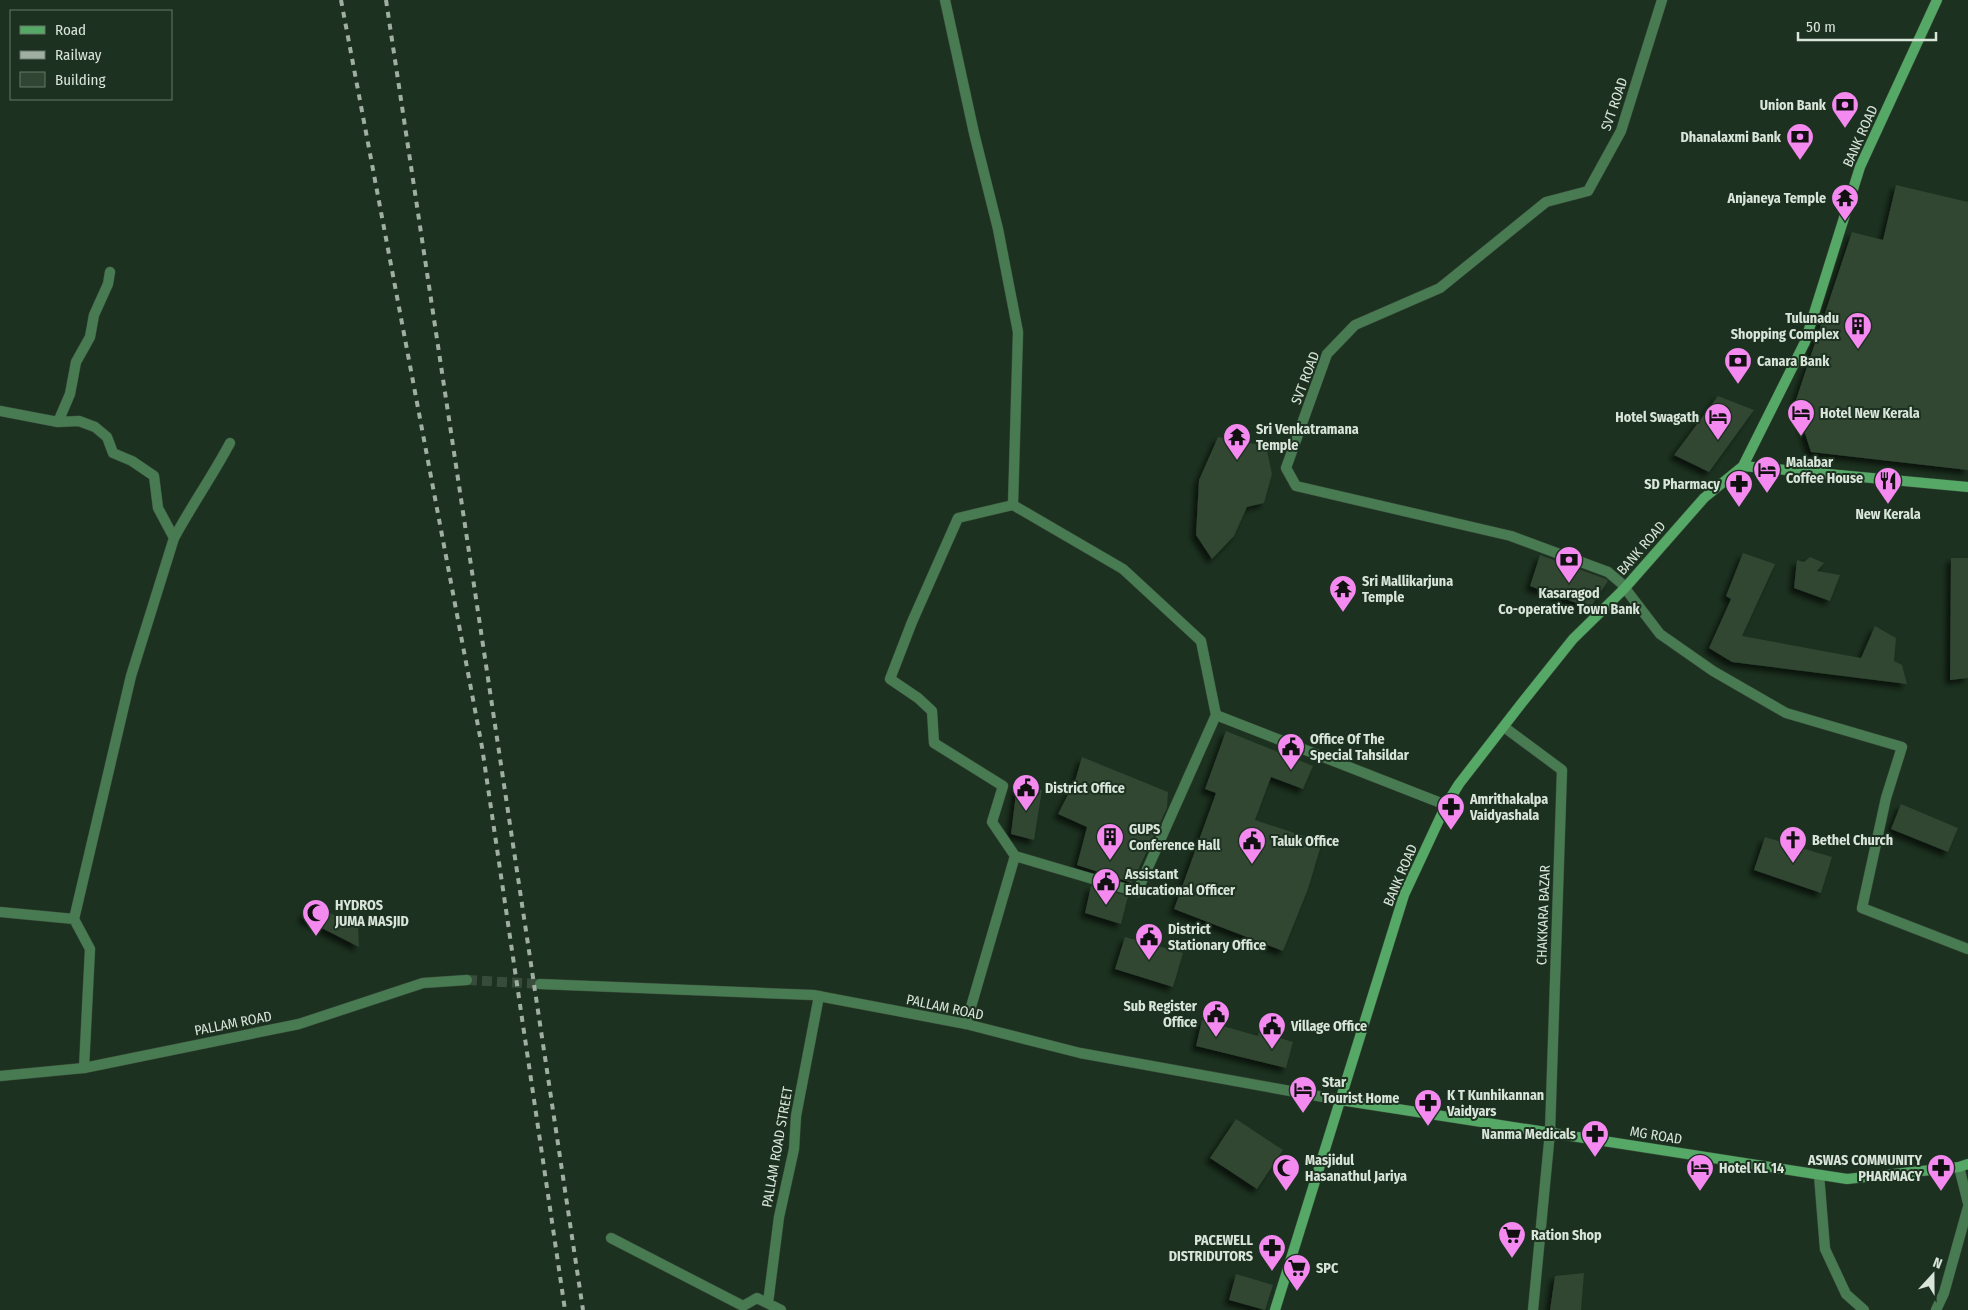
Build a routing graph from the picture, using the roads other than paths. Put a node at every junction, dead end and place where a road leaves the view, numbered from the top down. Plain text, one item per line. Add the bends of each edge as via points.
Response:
1 (945, 0) edge
2 (1662, 0) edge
3 (1937, 0) edge
4 (110, 272) dead end
5 (0, 410) edge
6 (58, 422) junction
7 (230, 443) dead end
8 (1743, 466) junction
9 (1968, 487) edge
10 (1012, 505) junction
11 (174, 538) junction
12 (1624, 589) junction
13 (1216, 715) junction
14 (1504, 727) junction
15 (1446, 805) junction
16 (1015, 856) junction
17 (0, 912) edge
18 (74, 919) junction
19 (1968, 949) edge
20 (466, 980) tunnel mouth
21 (540, 984) tunnel mouth
22 (819, 996) junction
23 (966, 1024) junction
24 (84, 1068) junction
25 (0, 1076) edge
26 (1340, 1100) junction
27 (1550, 1132) junction
28 (1963, 1166) edge
29 (1819, 1175) junction
30 (1968, 1205) edge
31 (611, 1238) dead end
32 (768, 1304) junction
33 (781, 1310) edge
34 (1275, 1310) edge
35 (1533, 1310) edge
36 (1864, 1310) edge
37 (1936, 1310) edge

1 - 10 street via 998,229 1018,332
2 - 12 street, SVT ROAD via 1621,131 1588,191 1546,202 1440,288 1355,326 1327,354 1286,468 1296,486 1511,536 1608,572
3 - 8 main road, BANK ROAD via 1860,167 1805,342
4 - 6 street via 94,315 90,337 76,362 70,394
5 - 6 street
6 - 11 street via 79,421 95,427 107,437 113,453 154,476 158,508
7 - 11 street
8 - 9 main road
8 - 12 main road, BANK ROAD via 1704,498
10 - 13 street via 1123,569 1200,640
10 - 16 street via 958,518 890,679 932,711 934,743 1003,786 992,822
11 - 18 street via 132,676
12 - 14 main road, BANK ROAD via 1573,639
12 - 19 street, SVT ROAD via 1660,634 1713,671 1786,713 1902,747 1886,798 1862,908
13 - 15 street
13 - 16 street via 1137,892
14 - 15 main road, BANK ROAD
14 - 27 street, CHAKKARA BAZAR via 1562,770
15 - 26 main road, BANK ROAD via 1404,895
16 - 23 street
17 - 18 street
18 - 24 street via 90,949
20 - 24 street, PALLAM ROAD via 423,983 300,1024
21 - 22 street, PALLAM ROAD
22 - 23 street, PALLAM ROAD
22 - 32 street, PALLAM ROAD STREET via 796,1116 794,1149 779,1217
23 - 26 street, PALLAM ROAD via 1080,1053
24 - 25 street, PALLAM ROAD
26 - 27 main road, MG ROAD
26 - 34 main road, BANK ROAD
27 - 29 main road, MG ROAD
27 - 35 street
28 - 29 main road, MG ROAD via 1847,1179
28 - 30 street
29 - 36 street via 1825,1249 1846,1294
30 - 37 street via 1944,1293
31 - 32 street via 743,1306 757,1298
32 - 33 street

